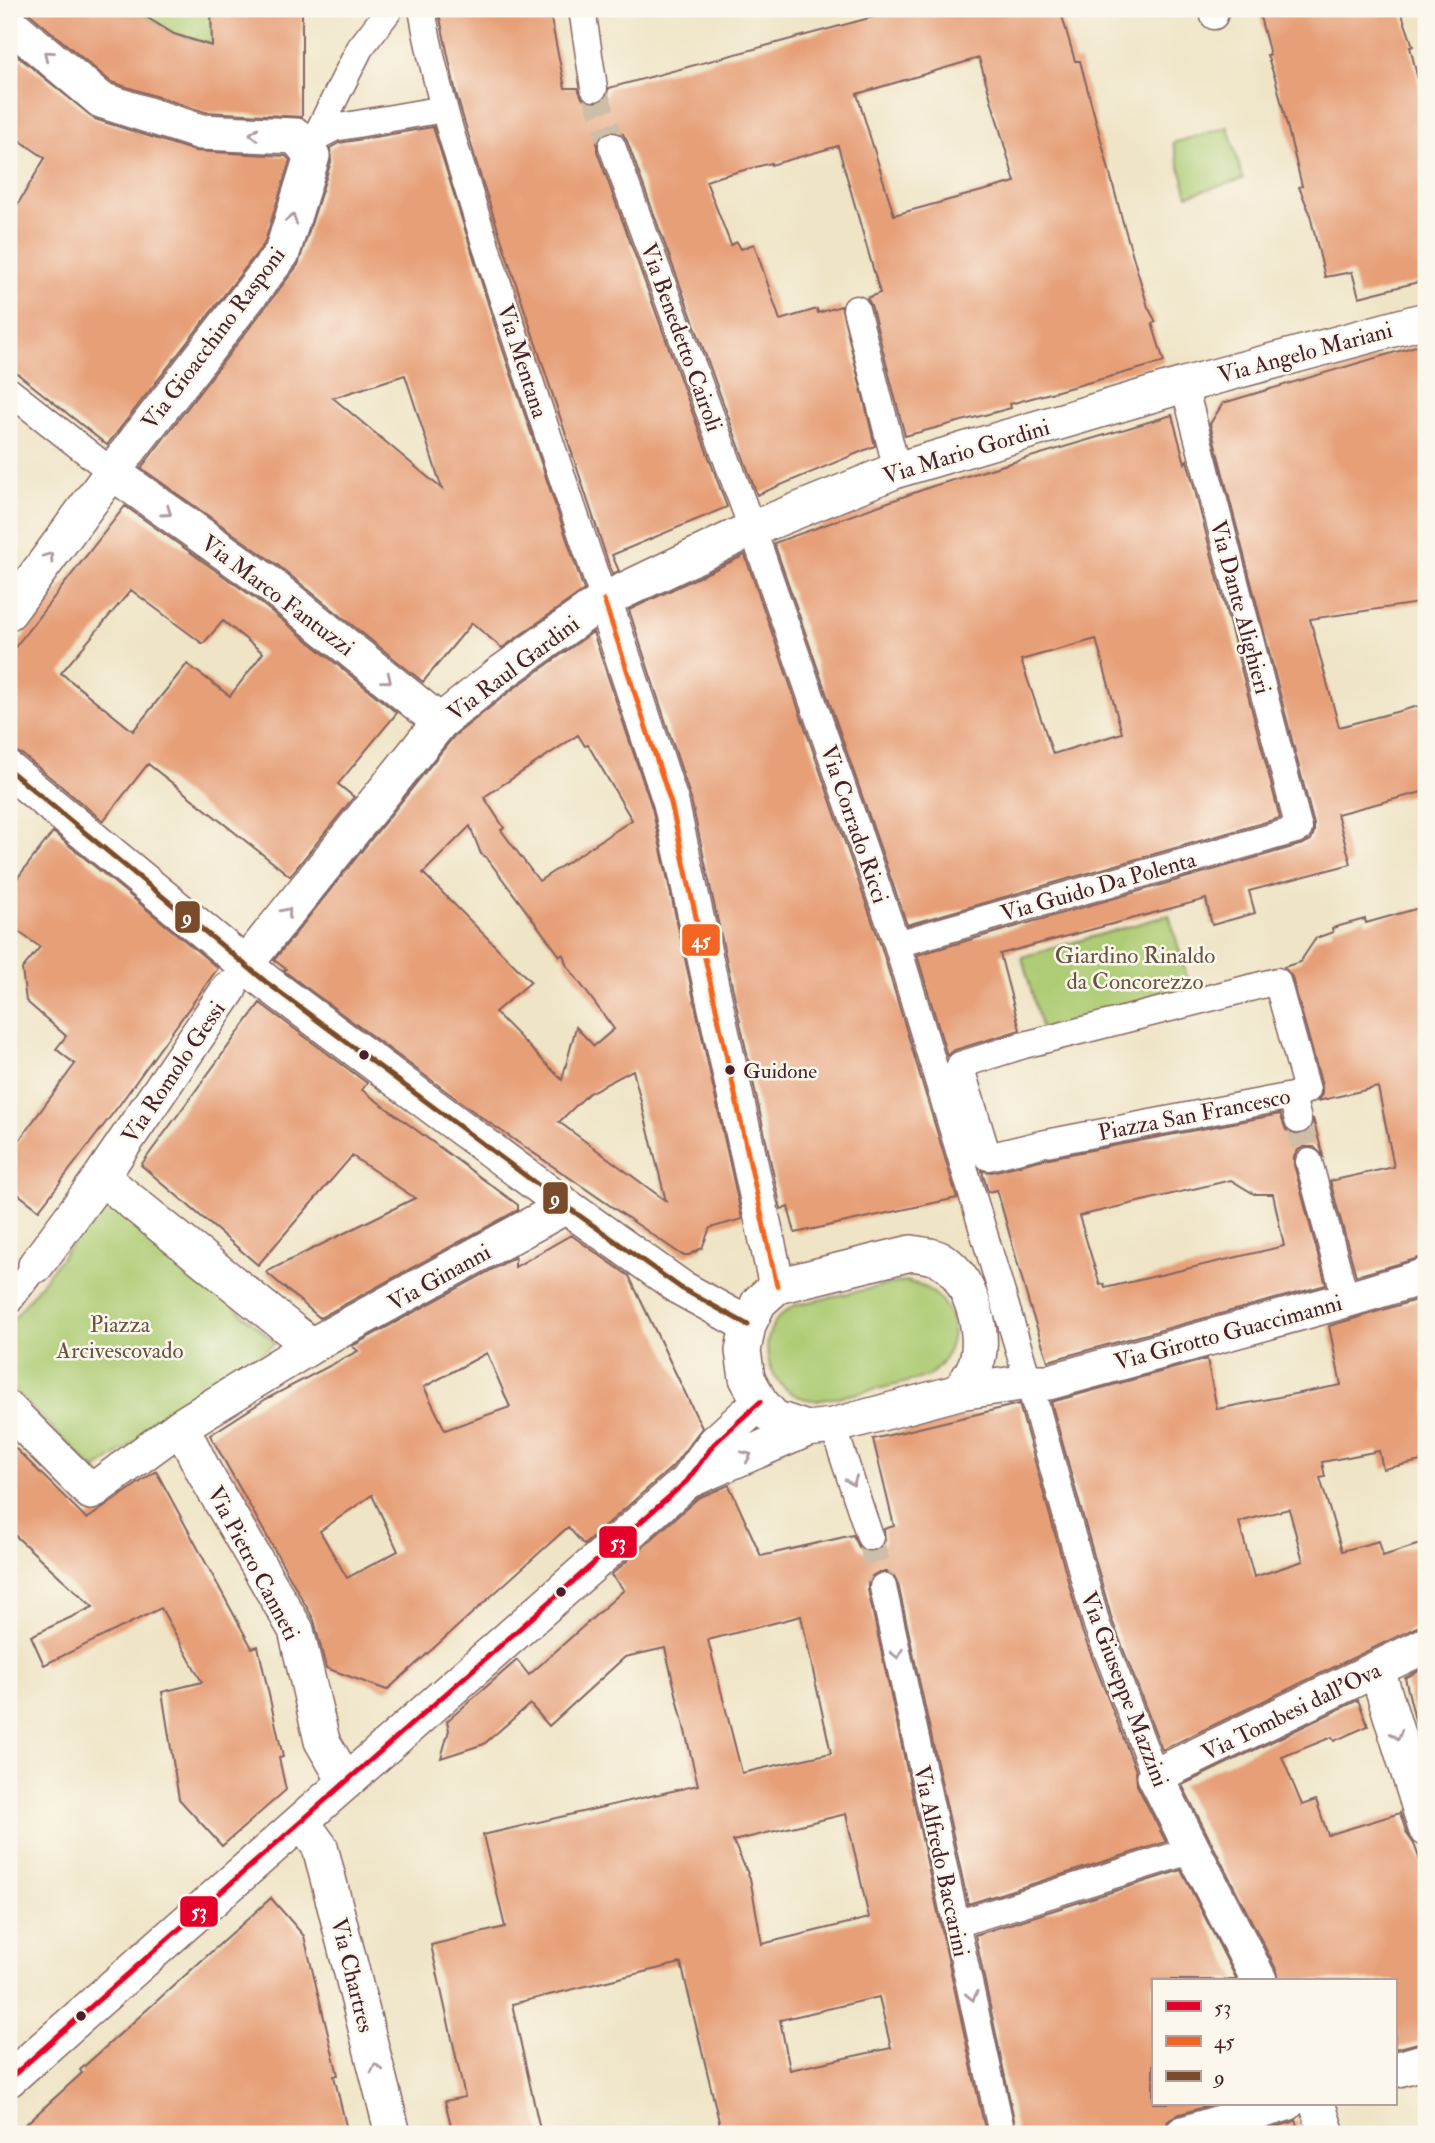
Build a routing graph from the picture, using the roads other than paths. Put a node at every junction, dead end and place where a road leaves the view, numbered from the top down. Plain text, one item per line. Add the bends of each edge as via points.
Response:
1 (390, 9) edge
2 (422, 9) edge
3 (582, 9) edge
4 (9, 23) edge
5 (594, 88) tunnel mouth
6 (445, 115) junction
7 (311, 146) junction
8 (612, 146) tunnel mouth
9 (856, 309) dead end
10 (1426, 320) edge
11 (1184, 385) junction
12 (9, 391) edge
13 (897, 470) junction
14 (112, 472) junction
15 (752, 529) junction
16 (604, 600) junction
17 (9, 612) edge
18 (440, 722) junction
19 (9, 771) edge
20 (1299, 829) joint
21 (897, 944) junction
22 (237, 978) junction
23 (962, 1118) junction
24 (1310, 1162) tunnel mouth
25 (101, 1177) junction
26 (971, 1194) joint
27 (566, 1206) junction
28 (36, 1265) joint
29 (1426, 1276) edge
30 (778, 1286) junction
31 (1346, 1300) junction
32 (9, 1301) edge
33 (748, 1325) junction
34 (312, 1346) junction
35 (1028, 1382) junction
36 (959, 1392) junction
37 (760, 1402) junction
38 (9, 1410) edge
39 (181, 1426) junction
40 (820, 1428) junction
41 (687, 1481) junction
42 (870, 1537) tunnel mouth
43 (883, 1587) tunnel mouth
44 (1426, 1645) edge
45 (1377, 1670) junction
46 (1155, 1776) junction
47 (346, 1782) junction
48 (302, 1822) junction
49 (1426, 1828) edge
50 (1193, 1850) junction
51 (956, 1924) junction
52 (1258, 1979) edge
53 (1426, 2061) edge
54 (1396, 2070) edge
55 (9, 2079) edge
56 (1284, 2104) edge
57 (1317, 2104) edge
58 (393, 2134) edge
59 (1002, 2134) edge
60 (1183, 2134) edge
61 (1327, 2134) edge

1 - 7 street via 360,48
2 - 6 street, Via Mentana
3 - 5 street
7 -> 4 street via 296,136 201,132 101,100
6 - 7 street via 334,128
6 - 16 street, Via Mentana via 522,363
14 -> 7 street, Via Gioacchino Rasponi via 282,253
8 - 15 street, Via Benedetto Cairoli
9 - 13 street
10 - 11 street, Via Angelo Mariani
11 - 13 street, Via Mario Gordini
11 - 20 street, Via Dante Alighieri
12 - 14 street
13 - 15 street, Via Mario Gordini
17 -> 14 street, Via Gioacchino Rasponi
14 -> 18 street, Via Marco Fantuzzi via 268,583
15 - 16 street, Via Raul Gardini
15 - 21 street, Via Corrado Ricci
16 - 18 street, Via Raul Gardini
16 - 30 street via 671,803
22 -> 18 street, Via Raul Gardini
19 - 22 street
20 - 21 street, Via Guido Da Polenta
21 - 23 street, Via Corrado Ricci
22 - 25 street, Via Romolo Gessi
22 - 27 street
23 - 23 street, Piazza San Francesco via 960,1065 1278,981 1307,1090 1295,1108 1041,1144 988,1157
23 - 26 street, Via Corrado Ricci
24 - 31 street
25 - 28 street
25 - 34 street
26 - 35 street, Via Giuseppe Mazzini
27 - 33 street via 681,1288
27 - 34 street, Via Ginanni
28 - 32 street
29 - 31 street, Via Girotto Guaccimanni
30 - 33 street via 759,1302
30 - 36 street via 911,1253 944,1261 967,1290 977,1326 977,1362
31 - 35 street, Via Girotto Guaccimanni via 1049,1382
33 - 37 street via 743,1351 747,1378
34 - 39 street
35 - 36 street, Via Girotto Guaccimanni
35 - 46 street, Via Giuseppe Mazzini via 1097,1625
36 - 40 street
37 - 40 street via 774,1418
37 - 41 street via 714,1444
38 - 39 street via 91,1492
39 - 47 street, Via Pietro Canneti via 296,1630 323,1741
41 -> 40 street
40 -> 42 street
41 - 47 street
43 -> 51 street, Via Alfredo Baccarini
44 - 45 street, Via Tombesi dall'Ova
45 - 46 street, Via Tombesi dall'Ova
45 -> 49 street
46 - 50 street, Via Giuseppe Mazzini
47 - 48 street
48 - 55 street
58 -> 48 street, Via Chartres via 320,1847
50 - 51 street
50 - 52 street, Via Giuseppe Mazzini
51 -> 59 street, Via Alfredo Baccarini
53 - 54 street
56 - 60 street
57 - 61 street

